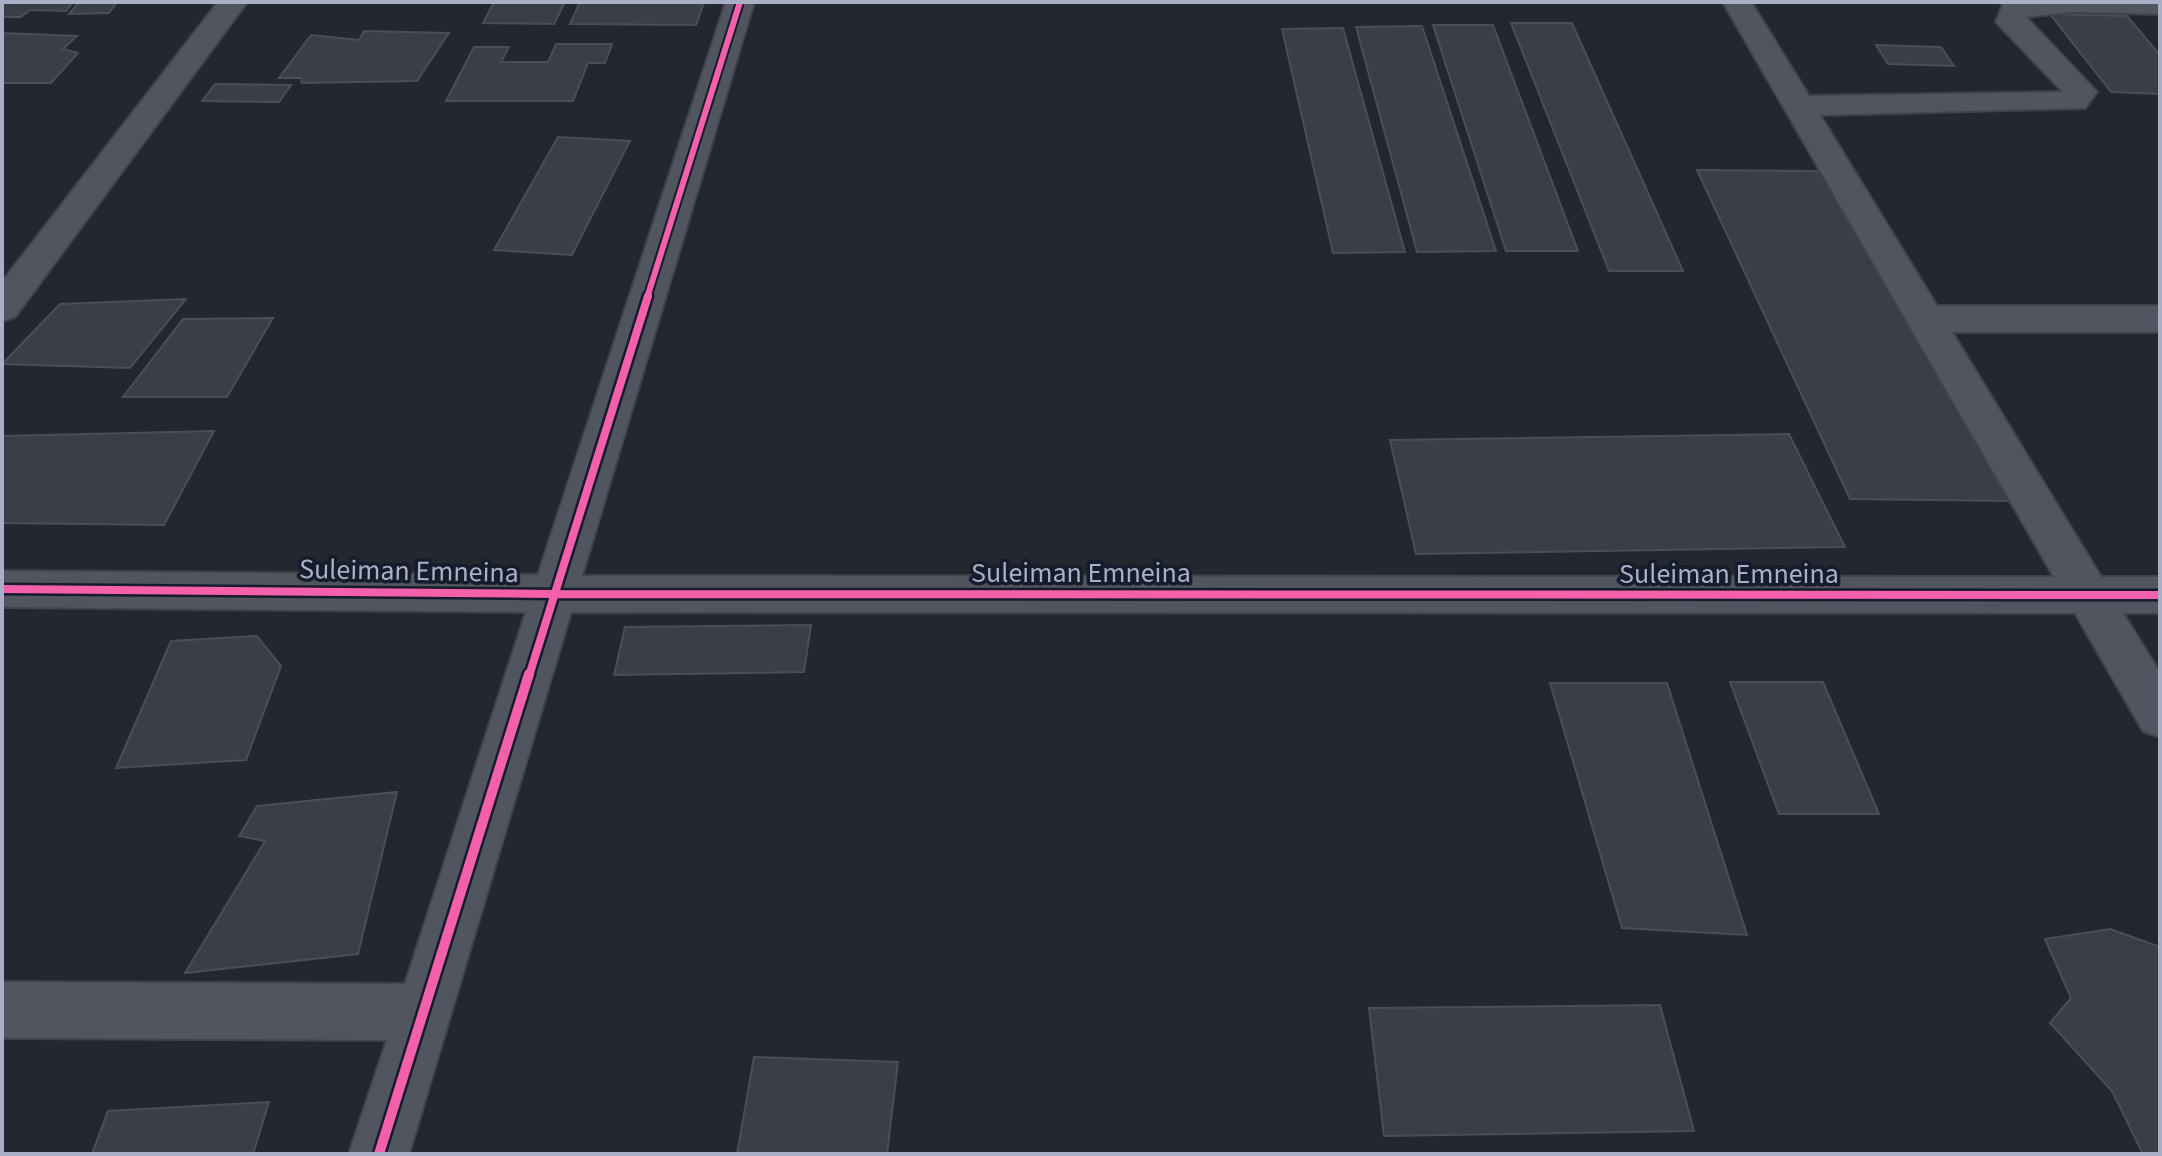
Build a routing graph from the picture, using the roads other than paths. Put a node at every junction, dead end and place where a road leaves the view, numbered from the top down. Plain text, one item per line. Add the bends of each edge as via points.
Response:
1 (233, 2) edge
2 (740, 2) edge
3 (1737, 2) edge
4 (2160, 5) edge
5 (1799, 106) junction
6 (2, 308) edge
7 (1926, 319) junction
8 (2160, 319) edge
9 (2, 589) edge
10 (554, 594) junction
11 (2160, 595) edge
12 (2091, 596) junction
13 (2160, 716) edge
14 (2, 1010) edge
15 (424, 1012) junction
16 (379, 1154) edge

1 - 6 street
2 - 10 street
3 - 5 street
4 - 5 street via 2073,3 2013,10 2011,22 2081,92 2074,101
5 - 7 street
7 - 8 street
7 - 12 street
9 - 10 street, Suleiman Emneina
10 - 12 street, Suleiman Emneina
10 - 15 street
11 - 12 street, Suleiman Emneina
12 - 13 street
14 - 15 street
15 - 16 street

